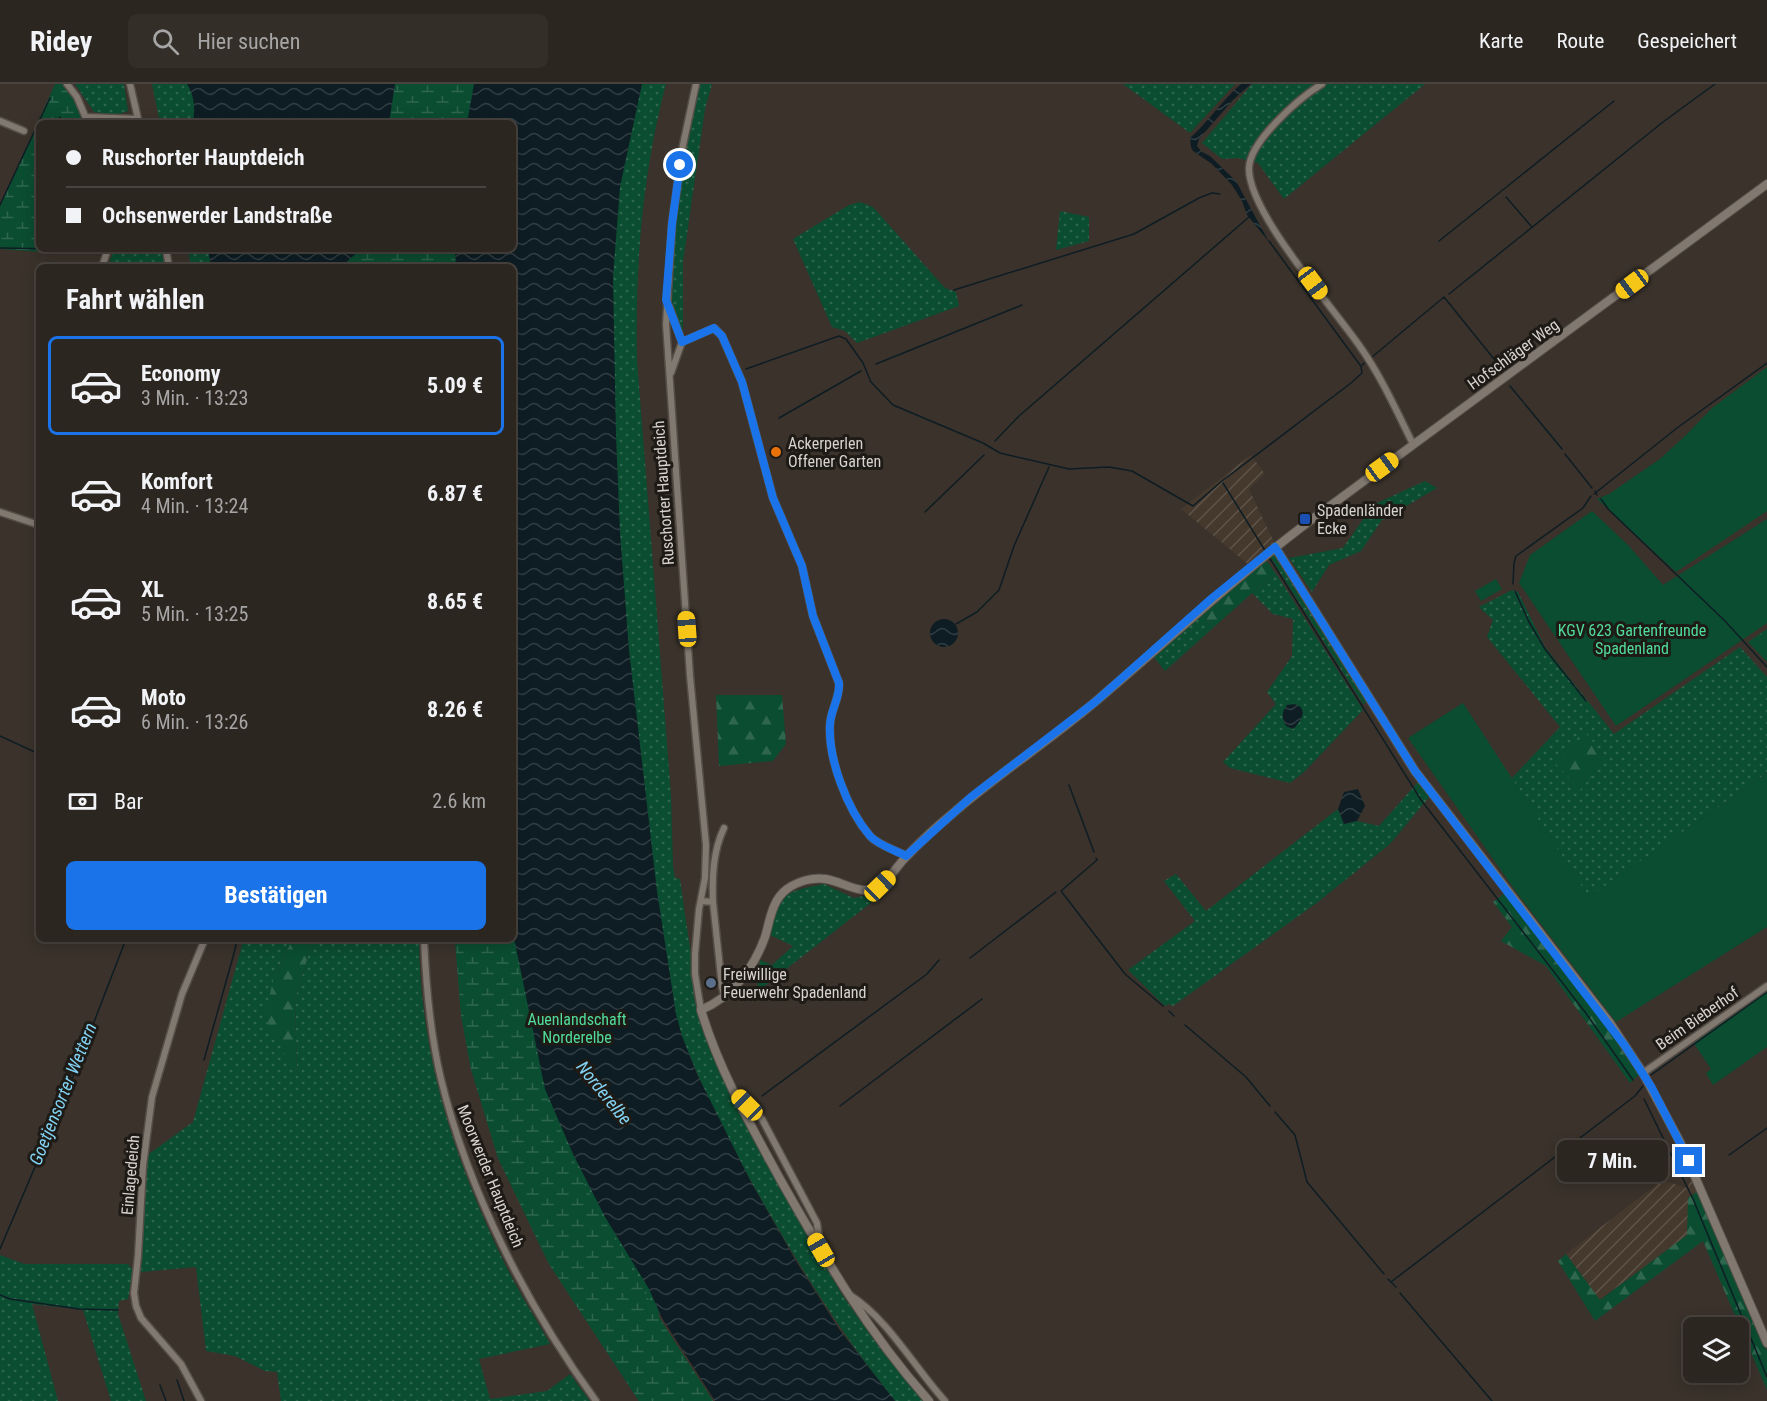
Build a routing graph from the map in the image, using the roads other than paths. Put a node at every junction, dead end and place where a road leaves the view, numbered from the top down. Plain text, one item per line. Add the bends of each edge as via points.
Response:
1 (68, 84) edge
2 (130, 84) edge
3 (696, 84) edge
4 (1322, 84) edge
5 (87, 120) edge
6 (138, 120) edge
7 (0, 121) edge
8 (24, 130) dead end
9 (1767, 184) edge
10 (666, 300) junction
11 (682, 342) junction
12 (669, 378) junction
13 (1413, 444) junction
14 (0, 513) edge
15 (36, 524) edge
16 (1270, 551) junction
17 (724, 828) dead end
18 (906, 856) junction
19 (701, 901) junction
20 (713, 902) junction
21 (203, 942) edge
22 (423, 942) edge
23 (1767, 986) edge
24 (724, 995) junction
25 (701, 1010) junction
26 (1643, 1073) junction
27 (732, 1090) junction
28 (821, 1250) junction
29 (845, 1291) junction
30 (1767, 1343) edge
31 (201, 1401) edge
32 (596, 1401) edge
33 (929, 1401) edge
34 (945, 1401) edge

1 - 5 street
2 - 6 street
3 - 10 street, Ruschorter Hauptdeich via 682,145
4 - 13 street via 1289,109 1250,157 1254,195 1269,223 1376,370
7 - 8 street
9 - 13 street, Hofschläger Weg
10 - 11 street
10 - 12 street, Ruschorter Hauptdeich
11 - 12 street
11 - 18 street via 714,328 722,336 736,367 773,498 802,566 813,616 839,683 830,738 842,786 871,837
12 - 19 street, Ruschorter Hauptdeich via 706,845
13 - 16 street, Hofschläger Weg
14 - 15 street
16 - 18 street, Hofschläger Weg via 1095,702 971,797
16 - 26 street via 1415,771 1610,1023
17 - 20 street via 717,848
18 - 24 street, Hofschläger Weg via 880,886 871,890 849,888 825,879 810,879 785,890 773,907 755,961
19 - 20 street
19 - 25 street, Ruschorter Hauptdeich via 695,974
20 - 24 street
21 - 31 street, Einlagedeich via 182,994 152,1097 134,1293 141,1318 181,1364
22 - 32 street, Moorwerder Hauptdeich via 434,1049 447,1104 471,1170 511,1262 549,1330
23 - 26 street, Beim Bieberhof
24 - 25 street
25 - 27 street
26 - 30 street via 1680,1142
27 - 28 street
27 - 28 street via 762,1119 817,1223
28 - 29 street
29 - 33 street via 880,1342
29 - 34 street via 873,1312

